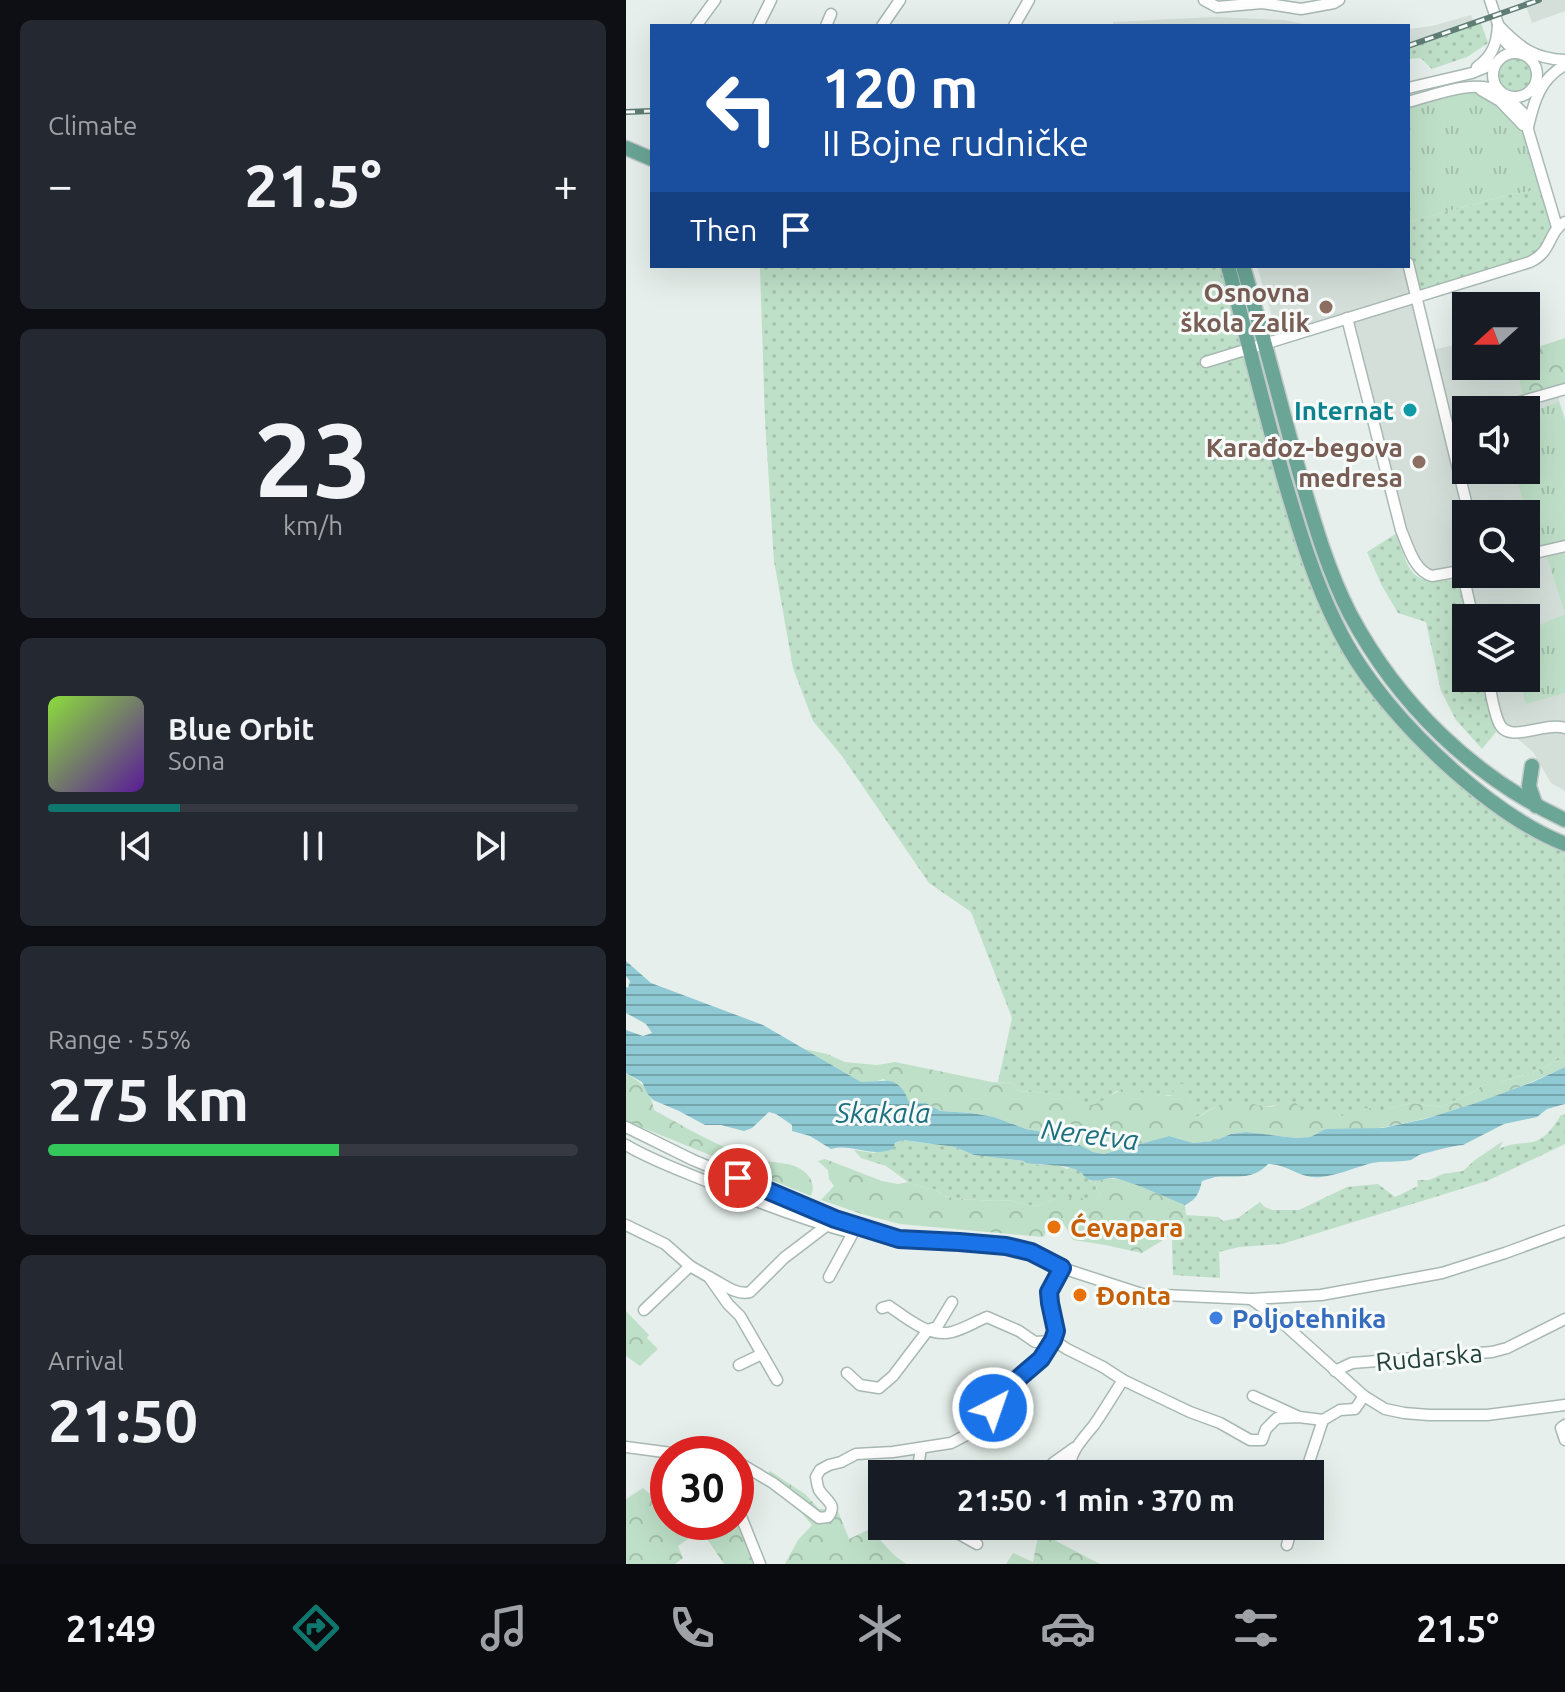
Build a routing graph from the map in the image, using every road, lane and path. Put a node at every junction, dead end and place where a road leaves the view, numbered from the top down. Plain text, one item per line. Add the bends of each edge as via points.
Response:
1 (715, 0) edge
2 (771, 0) edge
3 (900, 0) edge
4 (1029, 0) edge
5 (1204, 0) edge
6 (1339, 0) edge
7 (1490, 0) edge
8 (831, 14) dead end
9 (697, 24) edge
10 (759, 24) edge
11 (827, 24) edge
12 (883, 24) edge
13 (1015, 24) edge
14 (1498, 25) junction
15 (1503, 39) junction
16 (1516, 53) junction
17 (1528, 58) junction
18 (1498, 62) junction
19 (1564, 62) edge
20 (1468, 74) junction
21 (1469, 87) junction
22 (1533, 87) junction
23 (1410, 88) edge
24 (1502, 93) junction
25 (1410, 102) edge
26 (1523, 113) junction
27 (1527, 129) junction
28 (626, 148) edge
29 (650, 158) edge
30 (1561, 225) edge
31 (1229, 268) edge
32 (1244, 268) edge
33 (1409, 268) edge
34 (1416, 297) junction
35 (1347, 318) junction
36 (1265, 344) junction
37 (1249, 349) junction
38 (1206, 362) dead end
39 (1565, 389) edge
40 (1540, 396) edge
41 (1466, 500) edge
42 (1565, 546) edge
43 (1540, 552) edge
44 (1452, 571) edge
45 (1491, 692) edge
46 (1565, 719) edge
47 (1550, 725) junction
48 (1565, 728) edge
49 (1532, 766) dead end
50 (1536, 806) junction
51 (1565, 820) edge
52 (1565, 844) edge
53 (626, 1127) edge
54 (626, 1145) edge
55 (830, 1223) junction
56 (626, 1225) edge
57 (854, 1229) junction
58 (1565, 1231) edge
59 (690, 1266) junction
60 (1062, 1268) junction
61 (709, 1277) junction
62 (829, 1277) dead end
63 (1251, 1299) junction
64 (952, 1302) dead end
65 (882, 1308) dead end
66 (644, 1310) dead end
67 (1565, 1319) edge
68 (928, 1330) junction
69 (1053, 1340) junction
70 (762, 1354) junction
71 (739, 1365) dead end
72 (1335, 1371) junction
73 (847, 1373) dead end
74 (777, 1380) dead end
75 (1123, 1380) junction
76 (1253, 1396) dead end
77 (1364, 1396) junction
78 (1565, 1405) edge
79 (1299, 1417) junction
80 (1323, 1420) junction
81 (1565, 1425) edge
82 (1565, 1440) edge
83 (1079, 1442) junction
84 (626, 1447) edge
85 (921, 1448) junction
86 (650, 1450) edge
87 (919, 1460) edge
88 (1057, 1460) edge
89 (1071, 1460) edge
90 (1310, 1460) edge
91 (754, 1472) edge
92 (750, 1540) edge
93 (970, 1540) edge
94 (1288, 1540) edge
95 (977, 1544) dead end
96 (1287, 1545) dead end
97 (760, 1564) edge

1 - 9 street
2 - 10 street
3 - 12 street
4 - 13 street
5 - 6 street via 1217,7 1262,3 1301,9
7 - 14 street
8 - 11 street
14 - 15 street
14 - 19 street via 1538,56
14 - 20 street via 1490,56
15 - 16 street
15 - 18 street
16 - 17 street
16 - 18 street
17 - 19 street
17 - 22 street via 1536,70
18 - 20 street
18 - 24 street via 1493,77
19 - 22 street
19 - 27 street via 1542,84
20 - 23 street
21 - 24 street
21 - 25 street
21 - 27 street via 1494,97
22 - 24 street via 1519,97
22 - 26 street
24 - 26 street
26 - 27 street
27 - 30 street
28 - 29 main road
30 - 34 street via 1541,257
31 - 37 main road
32 - 36 main road
33 - 34 street
34 - 35 street
34 - 41 street
35 - 36 street
35 - 44 street via 1401,530 1421,570 1432,576
36 - 37 street
36 - 50 main road via 1314,523 1350,613 1405,697 1441,736
37 - 38 street
37 - 52 main road via 1312,568 1354,656 1407,725 1444,762 1499,807
39 - 40 street
42 - 43 street
45 - 47 street via 1505,731
46 - 47 street
47 - 48 street
49 - 50 main road via 1529,786
50 - 51 main road
53 - 55 street via 803,1205
54 - 55 street via 747,1197
55 - 57 street
55 - 61 street via 750,1292 736,1292
56 - 59 street via 665,1244
57 - 60 street via 899,1239 1006,1246
57 - 62 street
58 - 63 street via 1442,1273 1321,1295
59 - 61 street
59 - 66 street
60 - 63 street via 1142,1294
60 - 69 street via 1049,1292
61 - 70 street
63 - 72 street
64 - 68 street via 937,1327
65 - 68 street via 889,1306
67 - 72 street, Rudarska via 1492,1352 1352,1363
68 - 69 street via 948,1333 987,1317 1035,1342
68 - 73 street via 879,1388 860,1385
69 - 75 street
69 - 85 street via 976,1430 951,1443
70 - 71 street
70 - 74 street
72 - 77 street
75 - 79 street via 1250,1440 1262,1440 1277,1418
75 - 83 street
76 - 79 street
77 - 78 street via 1385,1409 1429,1415 1487,1415
77 - 80 street via 1355,1409
79 - 80 street
80 - 90 street
81 - 82 street
83 - 88 street
83 - 89 street
84 - 86 street
85 - 87 street
85 - 91 street via 856,1454 820,1470 818,1487 833,1507 828,1517 819,1518
92 - 97 street
93 - 95 street
94 - 96 street

